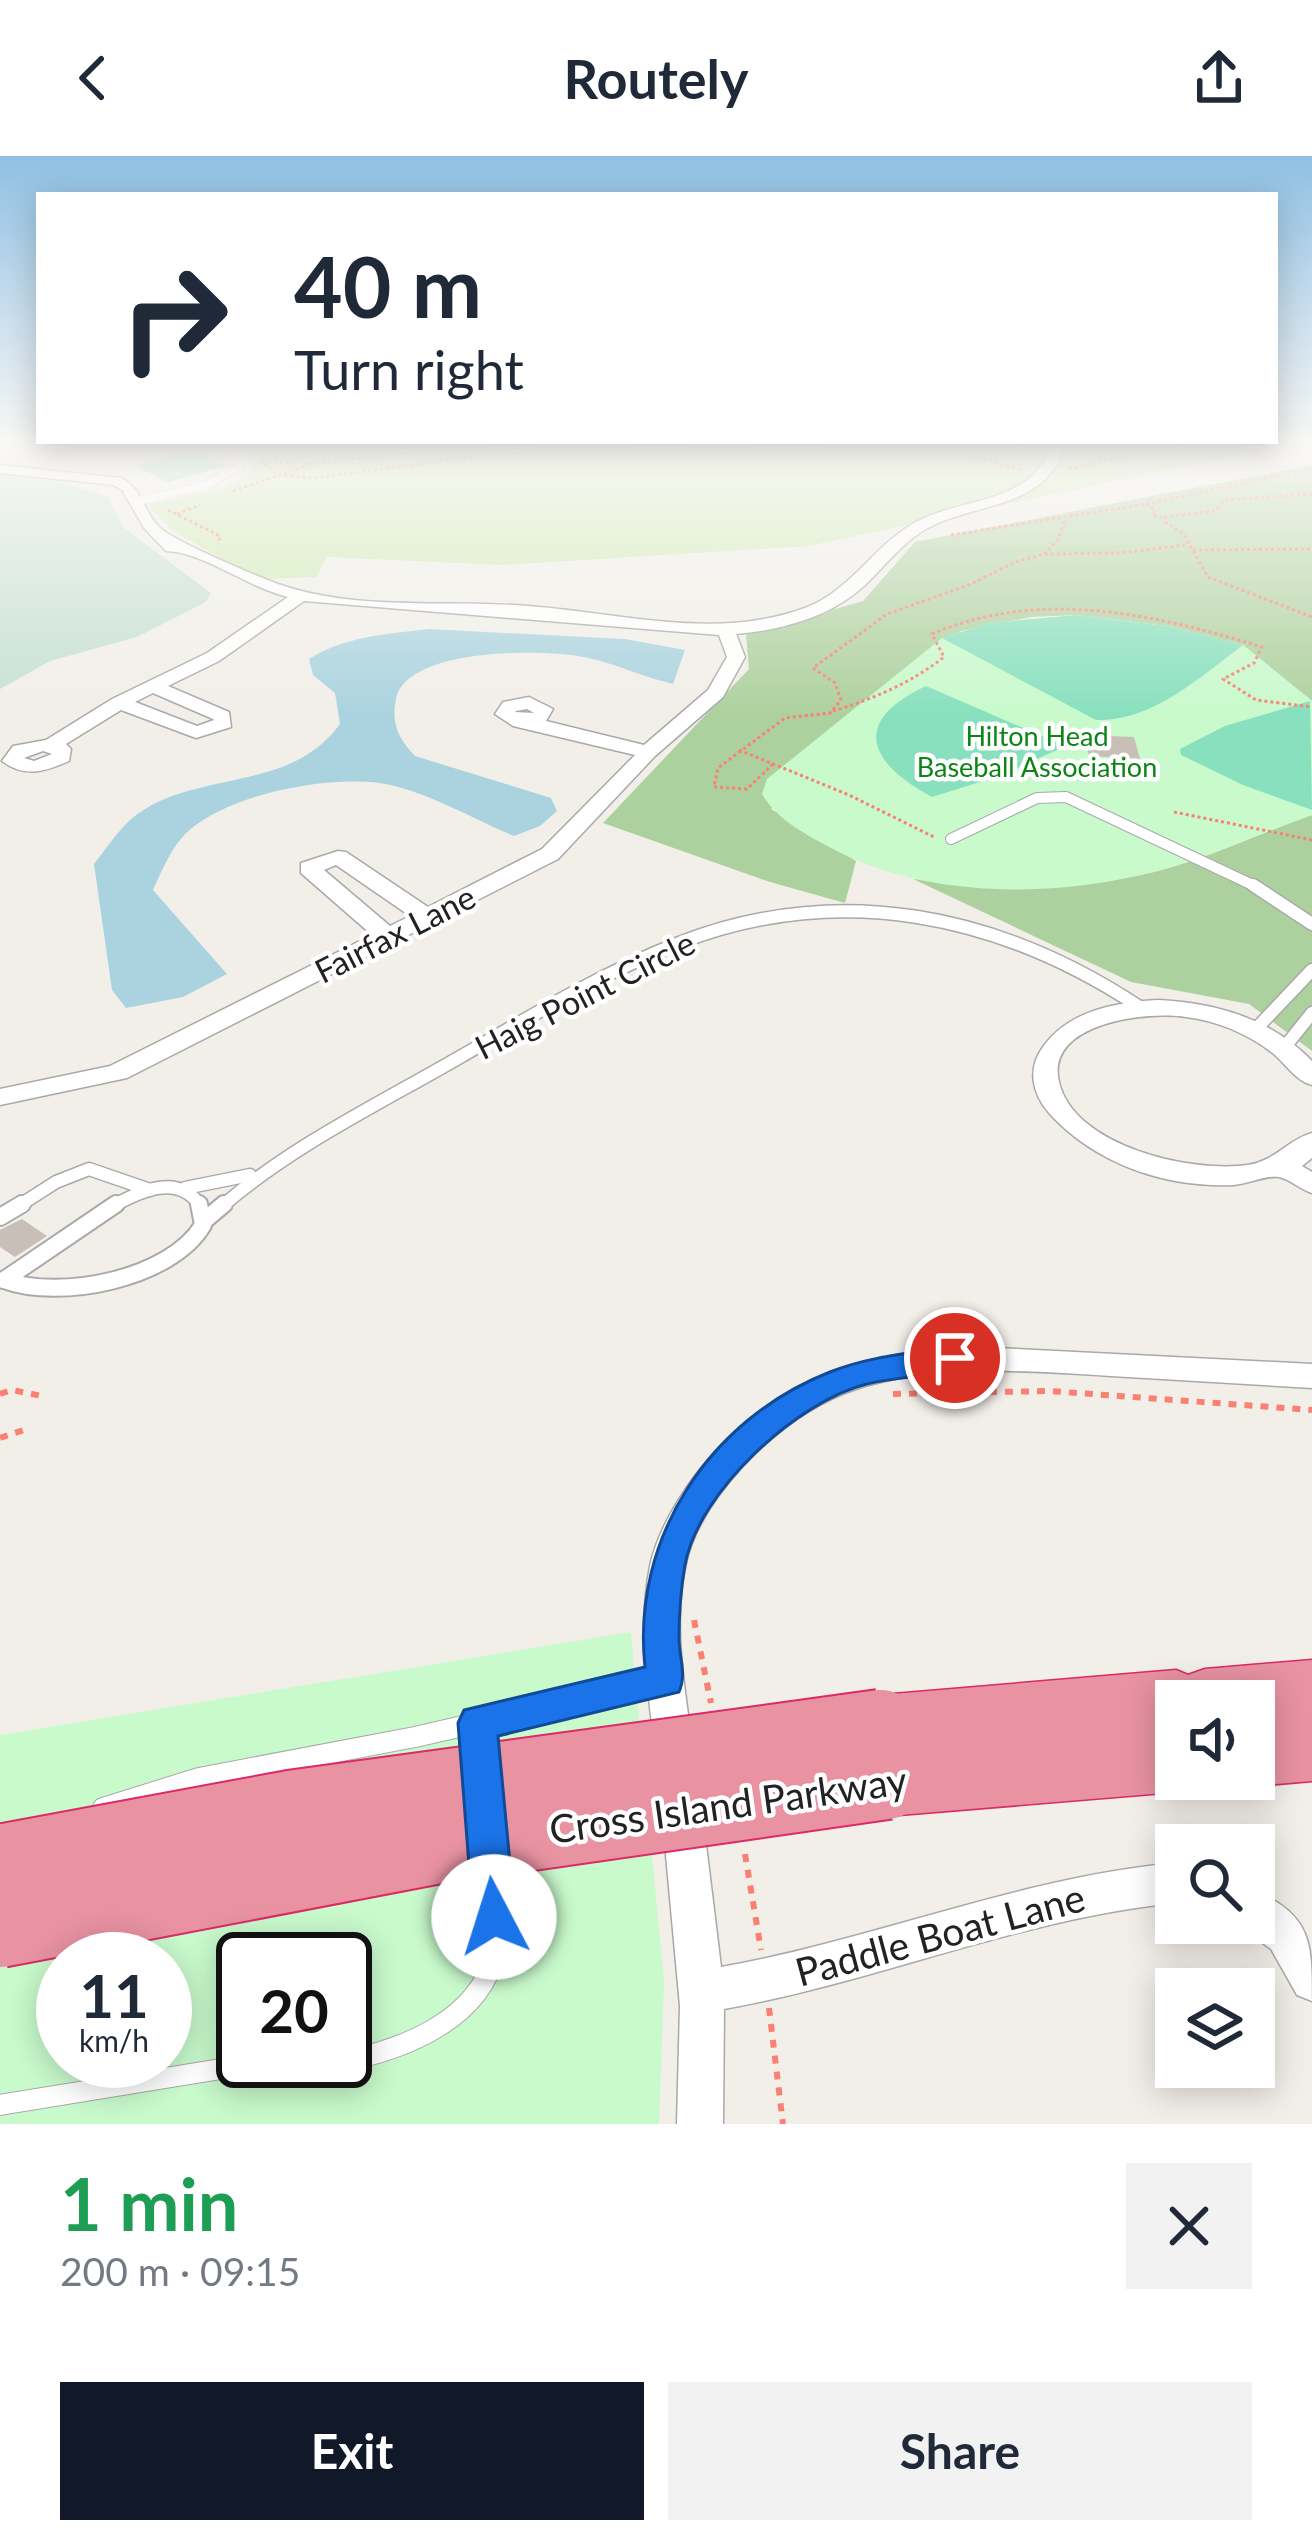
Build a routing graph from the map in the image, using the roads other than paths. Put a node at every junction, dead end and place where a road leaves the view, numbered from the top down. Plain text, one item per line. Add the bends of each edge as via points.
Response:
1 (158, 531) edge
2 (909, 531) edge
3 (297, 599) junction
4 (719, 629) junction
5 (152, 686) junction
6 (119, 703) junction
7 (527, 722) dead end
8 (51, 745) dead end
9 (648, 752) junction
10 (951, 839) road end
11 (429, 918) junction
12 (1312, 924) edge
13 (389, 937) junction
14 (1312, 970) edge
15 (1138, 1006) junction
16 (1312, 1013) edge
17 (1255, 1030) junction
18 (1284, 1048) junction
19 (1312, 1077) edge
20 (1, 1098) edge
21 (1312, 1142) edge
22 (1281, 1166) junction
23 (255, 1174) junction
24 (1312, 1184) edge
25 (185, 1188) junction
26 (150, 1190) junction
27 (0, 1217) edge
28 (205, 1220) junction
29 (2, 1280) edge
30 (1312, 1376) edge
31 (665, 1680) junction
32 (1312, 1692) edge
33 (1275, 1695) edge
34 (1155, 1707) edge
35 (479, 1744) junction
36 (1312, 1747) edge
37 (1275, 1750) edge
38 (884, 1754) junction
39 (1155, 1758) edge
40 (1155, 1885) edge
41 (2, 1892) edge
42 (1284, 1928) edge
43 (1312, 1980) edge
44 (704, 1991) junction
45 (372, 2056) edge
46 (216, 2070) edge
47 (0, 2105) edge
48 (700, 2124) edge

1 - 3 street via 223,582
2 - 4 street via 839,599
3 - 4 street
3 - 5 street via 213,657
4 - 9 street, Fairfax Lane via 729,674
5 - 6 street
5 - 6 street via 222,716 224,724 196,732
6 - 8 street
7 - 9 street
9 - 11 street, Fairfax Lane via 550,854
10 - 12 lane via 1037,798 1066,796 1265,891
11 - 13 street, Fairfax Lane
11 - 13 street via 338,857 309,868
13 - 20 street, Fairfax Lane via 118,1072
14 - 17 lane
15 - 17 street, Haig Point Circle via 1217,1015
15 - 22 street, Haig Point Circle via 1072,1026 1053,1046 1046,1071 1053,1098 1074,1125 1107,1148 1173,1171 1242,1175
15 - 23 lane, Haig Point Circle via 1074,966 986,929 896,914 772,916 638,962
16 - 18 lane
17 - 18 street, Haig Point Circle
18 - 19 street, Haig Point Circle
21 - 22 street
22 - 24 street
23 - 25 lane
23 - 28 lane
25 - 26 lane
25 - 28 lane
26 - 27 lane via 89,1169
26 - 29 lane
28 - 29 lane via 186,1244 88,1287 36,1291
30 - 31 street via 955,1358 836,1382 749,1437 682,1525 662,1604
31 - 35 lane
31 - 44 street
32 - 33 highway
34 - 38 highway, Cross Island Parkway
35 - 41 lane via 199,1778 79,1819
35 - 45 lane via 494,1959 472,1997 428,2035
36 - 37 highway
38 - 39 highway, Cross Island Parkway
38 - 41 highway, Cross Island Parkway, bridge via 434,1846
40 - 44 street, Paddle Boat Lane
42 - 43 street
44 - 48 street
46 - 47 lane

